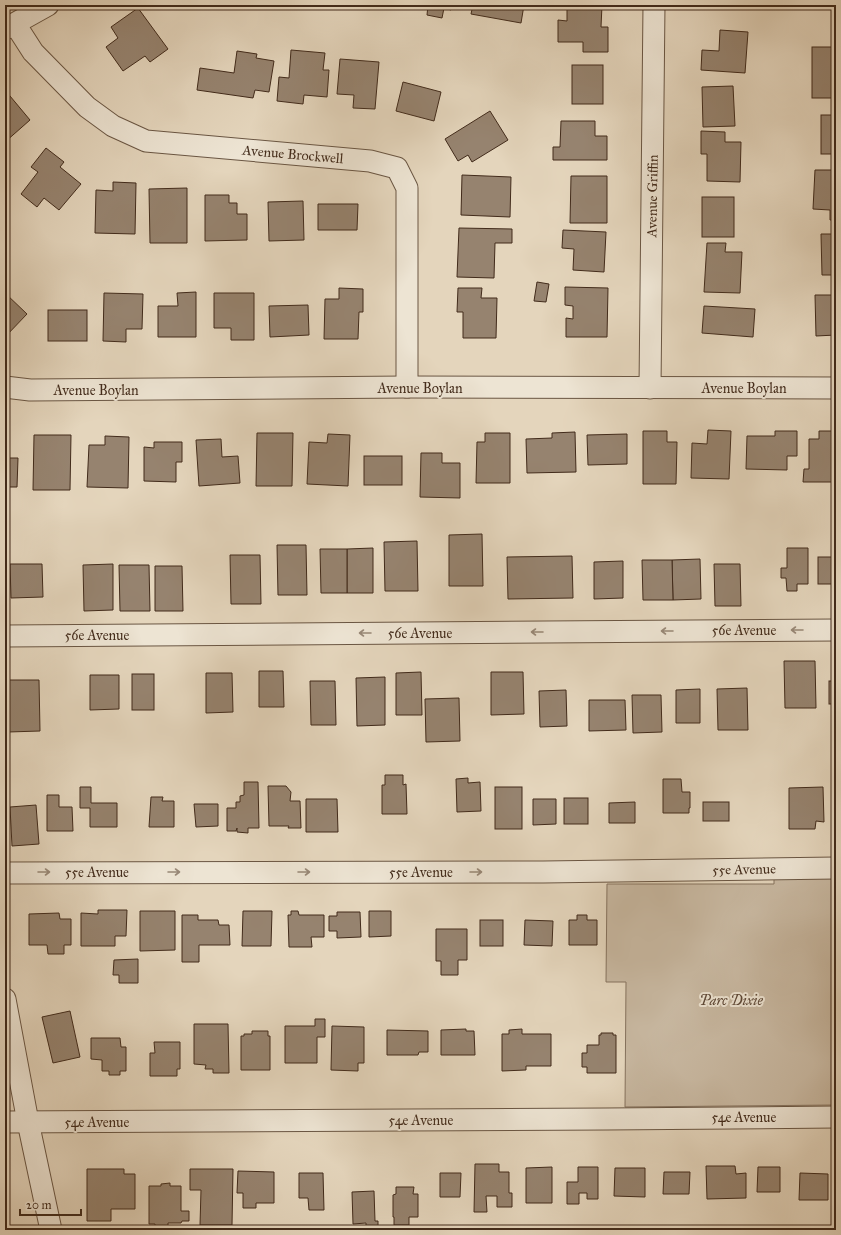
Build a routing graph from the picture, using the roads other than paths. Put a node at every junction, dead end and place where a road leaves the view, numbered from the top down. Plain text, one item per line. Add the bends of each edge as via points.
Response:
1 (48, 5) edge
2 (654, 5) edge
3 (10, 26) edge
4 (5, 387) edge
5 (407, 387) junction
6 (650, 388) junction
7 (836, 388) edge
8 (836, 630) edge
9 (5, 636) edge
10 (836, 868) edge
11 (5, 873) edge
12 (5, 1000) edge
13 (836, 1117) edge
14 (5, 1122) edge
15 (28, 1122) junction
16 (51, 1230) edge

1 - 3 street
2 - 6 street, Avenue Griffin
3 - 5 street, Avenue Brockwell via 87,107 113,126 146,141 370,160 397,168 407,188
4 - 5 street, Avenue Boylan via 30,390
5 - 6 street, Avenue Boylan
6 - 7 street, Avenue Boylan
8 -> 9 street, 56e Avenue
11 -> 10 street, 55e Avenue via 543,872
12 - 15 street
13 - 15 street, 54e Avenue
14 - 15 street, 54e Avenue
15 - 16 street

